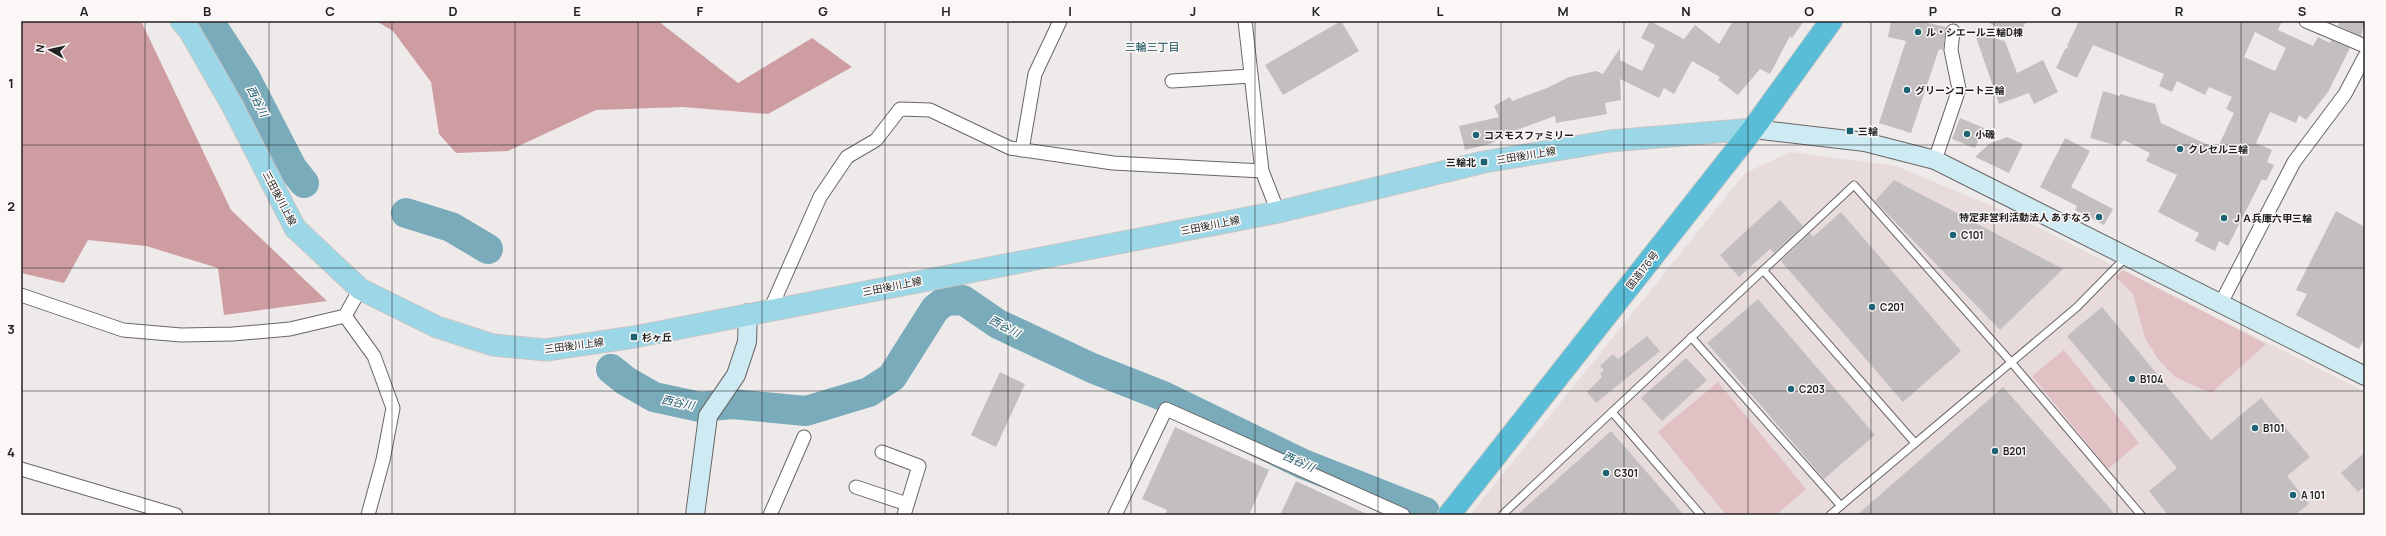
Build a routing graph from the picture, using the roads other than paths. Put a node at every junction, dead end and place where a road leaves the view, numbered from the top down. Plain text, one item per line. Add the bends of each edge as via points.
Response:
1 (181, 21) edge
2 (1060, 21) edge
3 (1244, 21) edge
4 (1831, 21) edge
5 (2306, 21) edge
6 (1953, 31) dead end
7 (2365, 46) edge
8 (2365, 56) edge
9 (1251, 76) junction
10 (1172, 81) dead end
11 (1753, 129) junction
12 (1022, 150) junction
13 (1935, 160) junction
14 (1262, 171) junction
15 (1278, 212) junction
16 (2128, 255) junction
17 (1763, 270) junction
18 (360, 289) junction
19 (21, 295) edge
20 (2221, 303) junction
21 (770, 310) junction
22 (748, 314) junction
23 (345, 316) junction
24 (1692, 337) junction
25 (2011, 362) junction
26 (2365, 376) edge
27 (1612, 412) junction
28 (804, 437) dead end
29 (1916, 443) junction
30 (882, 452) dead end
31 (21, 469) edge
32 (856, 487) dead end
33 (1840, 506) junction
34 (906, 510) edge
35 (176, 515) edge
36 (368, 515) edge
37 (695, 515) edge
38 (770, 515) edge
39 (1115, 515) edge
40 (1402, 515) edge
41 (1449, 515) edge
42 (1502, 515) edge
43 (1701, 515) edge
44 (1830, 515) edge
45 (2141, 515) edge

1 - 18 main road, 三田後川上線 via 189,30 232,105 295,228
2 - 12 street via 1035,74
3 - 9 street
4 - 11 highway, 国道176号
5 - 7 street
6 - 13 street via 1951,50 1959,89
8 - 20 street via 2345,94 2294,162
9 - 10 street
9 - 14 street
11 - 13 street via 1865,142
11 - 15 main road, 三田後川上線 via 1610,142 1484,162
11 - 41 highway, 国道176号
12 - 14 street via 1113,163
12 - 21 street via 1010,148 930,110 900,110 876,140 847,157 820,197
13 - 16 street
14 - 15 street
15 - 21 main road, 三田後川上線
16 - 20 street
16 - 25 lane via 2077,307
17 - 24 lane
17 - 25 lane via 1854,185
17 - 29 lane
18 - 22 main road, 三田後川上線 via 437,327 493,345 546,350 634,337
18 - 23 street
19 - 23 street via 123,330 181,336 290,329
20 - 26 street
21 - 22 main road, 三田後川上線
22 - 37 street via 747,342 736,375 708,416
23 - 36 street via 374,356 393,408 383,460
24 - 27 lane
24 - 33 lane
25 - 29 lane
25 - 45 lane
27 - 42 lane
27 - 43 lane
28 - 38 street
29 - 33 lane
30 - 34 street via 919,466
31 - 35 street
32 - 34 street
33 - 44 lane
39 - 40 street via 1166,409

